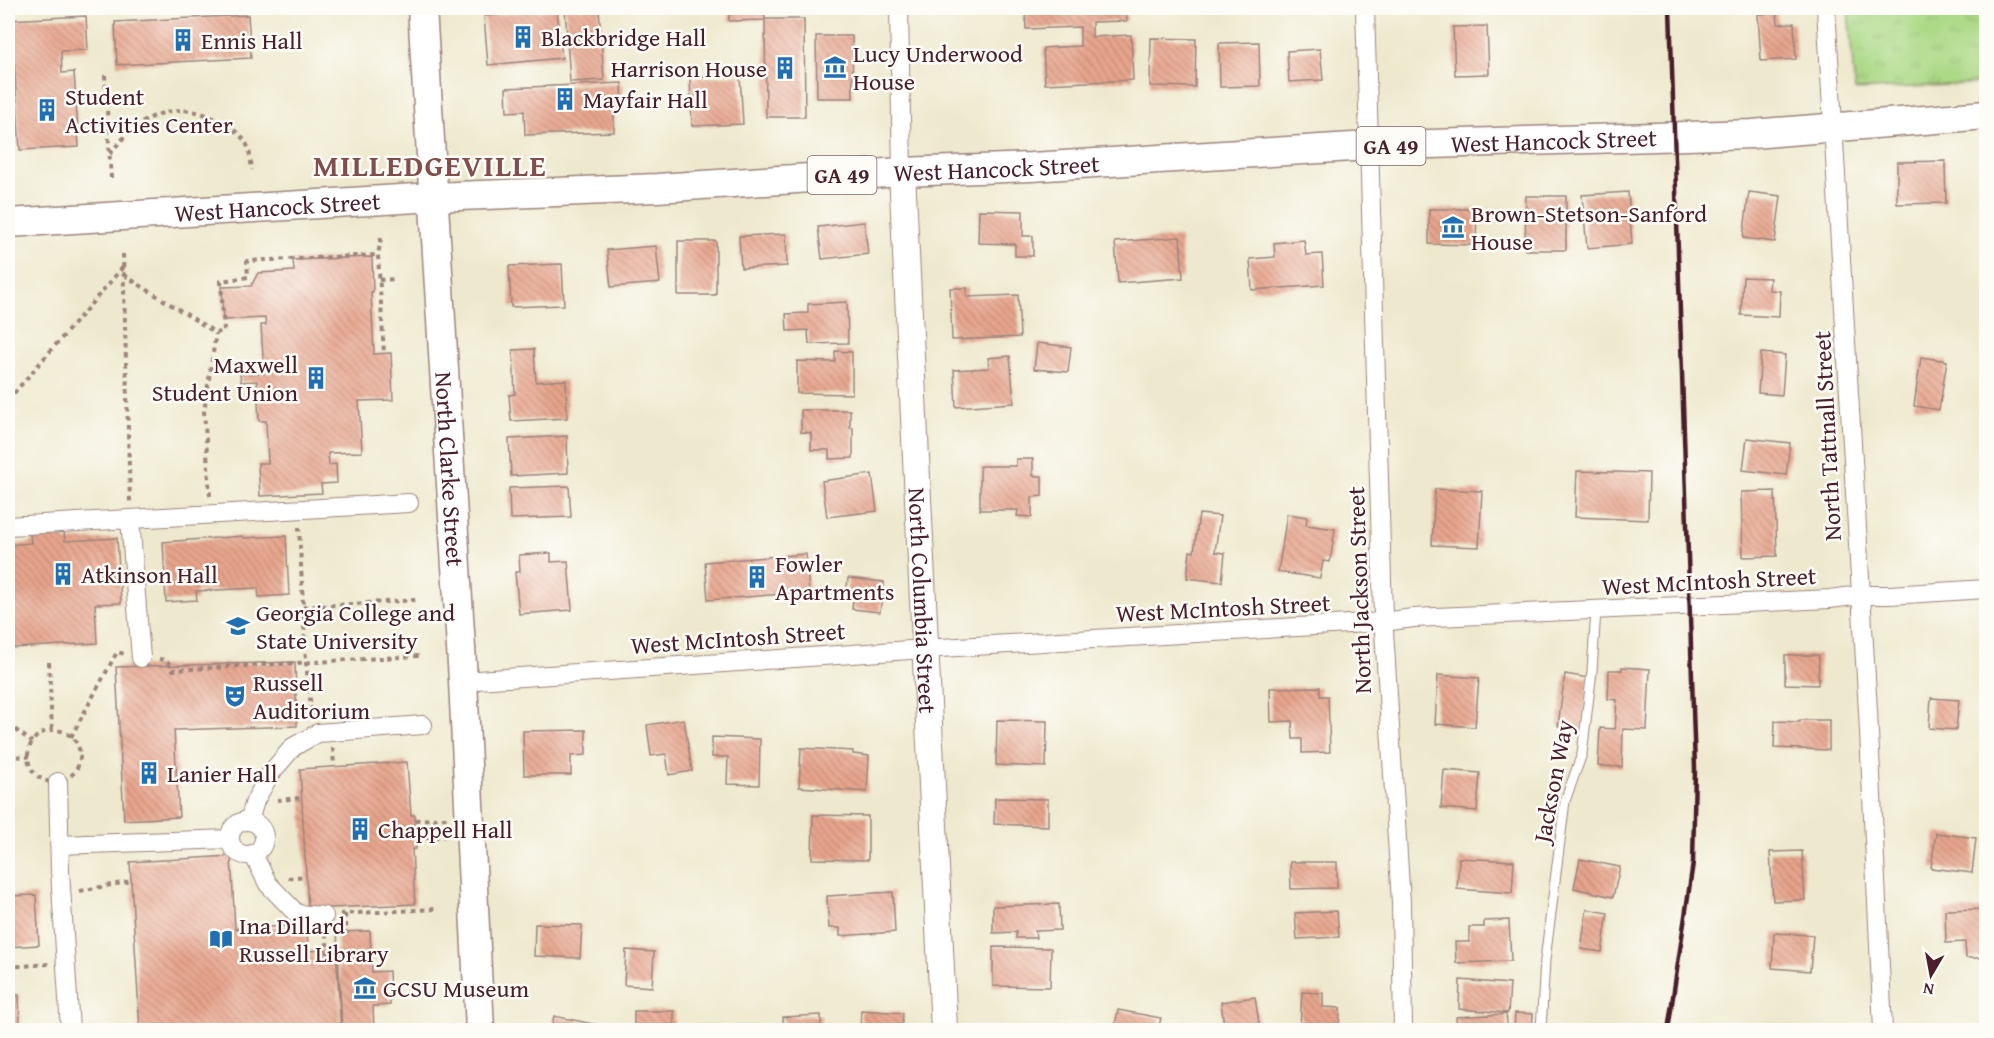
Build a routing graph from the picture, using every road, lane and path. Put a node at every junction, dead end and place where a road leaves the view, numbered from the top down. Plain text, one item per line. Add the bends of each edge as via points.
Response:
1 (422, 8) edge
2 (899, 8) edge
3 (1365, 8) edge
4 (1826, 8) edge
5 (105, 75) dead end
6 (1986, 116) edge
7 (1833, 127) junction
8 (1369, 146) junction
9 (110, 154) junction
10 (252, 170) dead end
11 (902, 172) junction
12 (111, 177) dead end
13 (433, 197) junction
14 (8, 223) edge
15 (381, 237) dead end
16 (123, 254) dead end
17 (378, 255) junction
18 (123, 266) junction
19 (124, 275) junction
20 (395, 279) dead end
21 (379, 280) junction
22 (216, 333) junction
23 (384, 353) dead end
24 (8, 400) edge
25 (409, 503) dead end
26 (298, 509) junction
27 (211, 514) junction
28 (130, 519) junction
29 (8, 526) edge
30 (1986, 589) edge
31 (1860, 595) junction
32 (416, 600) dead end
33 (303, 607) junction
34 (1596, 610) junction
35 (1383, 622) junction
36 (924, 649) junction
37 (117, 652) dead end
38 (419, 656) dead end
39 (141, 658) dead end
40 (49, 662) dead end
41 (306, 663) junction
42 (173, 670) dead end
43 (463, 681) junction
44 (8, 724) edge
45 (423, 725) dead end
46 (52, 731) junction
47 (313, 736) junction
48 (71, 737) junction
49 (33, 742) junction
50 (8, 756) edge
51 (28, 757) junction
52 (58, 782) junction
53 (430, 819) dead end
54 (415, 820) dead end
55 (249, 822) junction
56 (431, 837) dead end
57 (230, 839) junction
58 (416, 839) dead end
59 (59, 845) junction
60 (253, 854) junction
61 (132, 881) dead end
62 (61, 895) junction
63 (436, 909) dead end
64 (345, 914) junction
65 (324, 916) junction
66 (347, 934) dead end
67 (328, 955) dead end
68 (66, 963) junction
69 (8, 967) edge
70 (70, 1030) edge
71 (480, 1030) edge
72 (944, 1030) edge
73 (1403, 1030) edge
74 (1540, 1030) edge
75 (1883, 1030) edge

1 - 13 main road, North Clarke Street
2 - 11 street
3 - 8 street, North Jackson Street
4 - 7 street, North Tattnall Street
5 - 9 path
6 - 7 main road, West Hancock Street / GA 49
7 - 8 main road, West Hancock Street / GA 49 via 1752,134
7 - 31 street, North Tattnall Street
8 - 11 main road, West Hancock Street / GA 49
8 - 35 street, North Jackson Street
9 - 10 path via 123,136 140,124 166,111 186,109 209,115 231,128 247,144
9 - 12 path
11 - 13 main road, West Hancock Street / GA 49
11 - 36 street, North Columbia Street
13 - 14 main road, West Hancock Street / GA 49
13 - 43 main road, North Clarke Street
15 - 17 path
16 - 18 path
17 - 21 path
17 - 22 path via 247,261 248,277 221,281 224,331
18 - 19 path
18 - 24 path
19 - 22 path
19 - 28 path
20 - 21 path
21 - 23 path
22 - 27 path via 204,411
25 - 26 street
26 - 27 street
26 - 33 path
27 - 28 street
28 - 29 street
28 - 39 street
30 - 31 street, West McIntosh Street
31 - 34 street, West McIntosh Street
31 - 75 street, North Tattnall Street
32 - 33 path
33 - 41 path
34 - 35 street, West McIntosh Street
34 - 74 lane, Jackson Way via 1582,754 1565,801
35 - 36 street, West McIntosh Street
35 - 73 street, North Jackson Street via 1401,903
36 - 43 street, West McIntosh Street
36 - 72 street, North Columbia Street
37 - 48 path
38 - 41 path
40 - 46 path
41 - 42 path
41 - 47 path
43 - 71 main road, North Clarke Street
44 - 49 path
45 - 47 street
46 - 48 path
46 - 49 path via 44,732
47 - 55 street via 293,747 270,774
48 - 52 path via 80,751 80,760 73,774
49 - 51 path
50 - 51 path
51 - 52 path via 41,778
52 - 59 street
53 - 54 path
55 - 57 street via 236,825
55 - 60 street via 260,827 264,837
56 - 58 path
57 - 59 street
57 - 60 street via 237,852
59 - 62 street
60 - 65 street via 268,884 297,914
61 - 62 path
62 - 68 street
63 - 64 path
64 - 65 path
64 - 66 path
65 - 67 path
68 - 69 path
68 - 70 street

